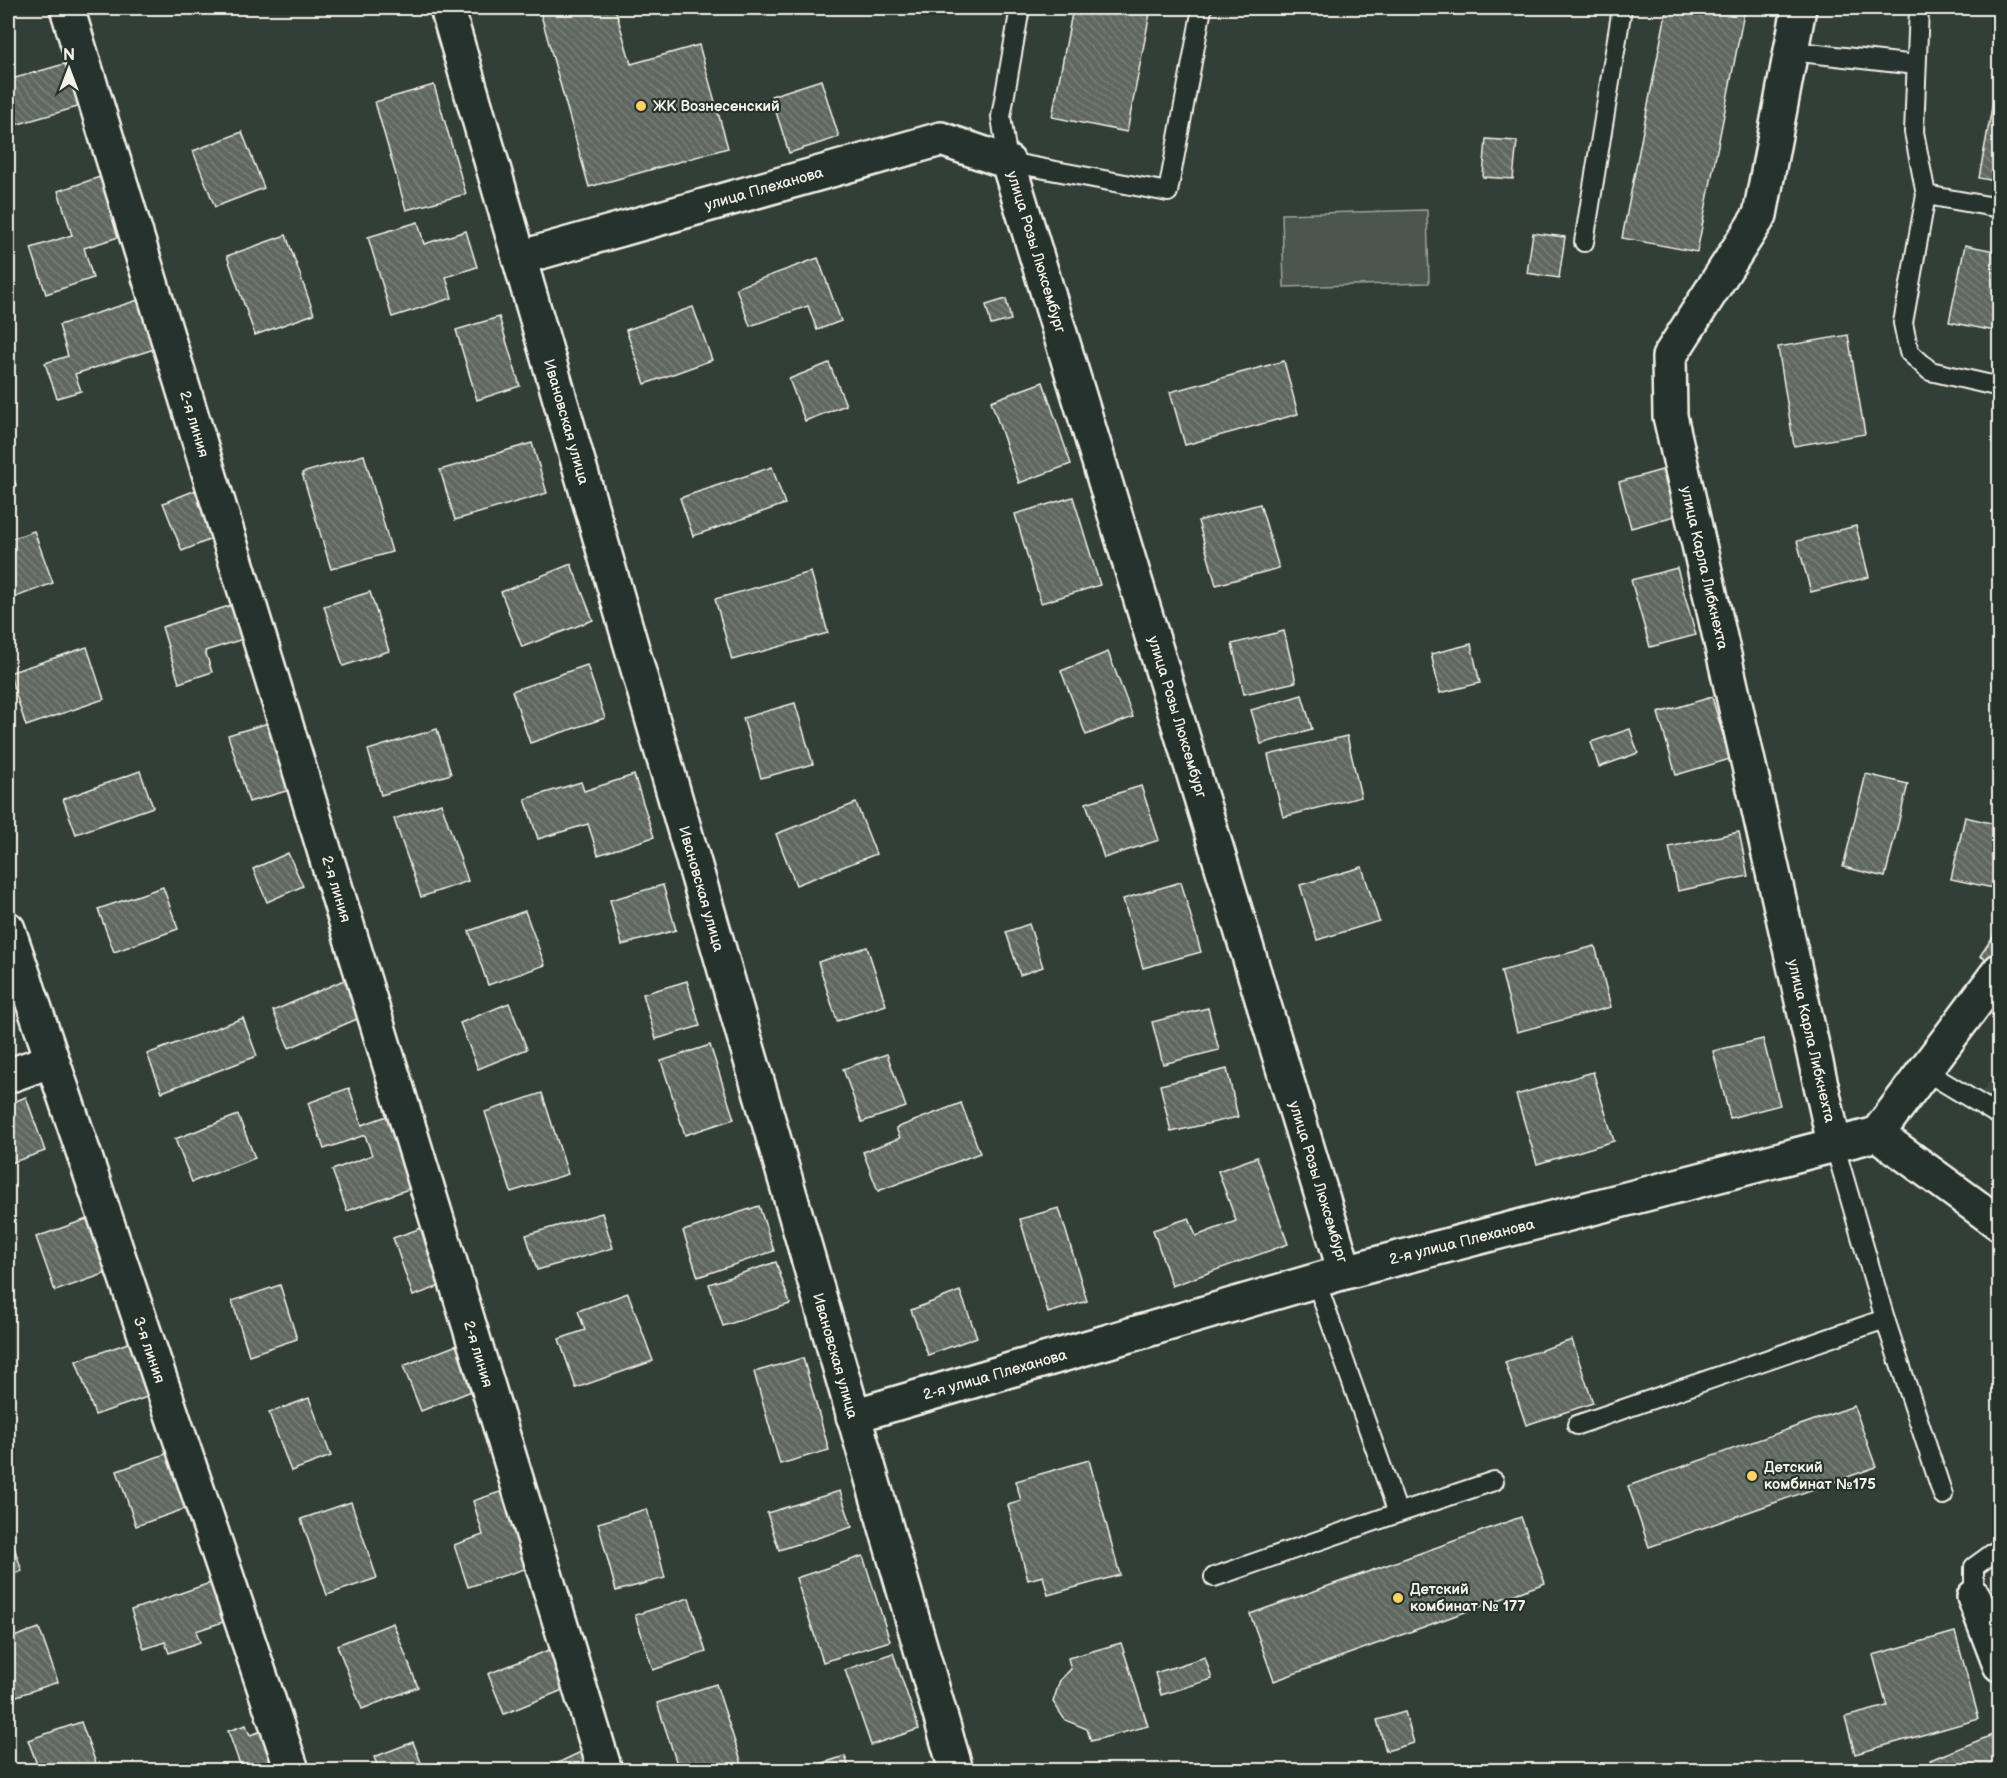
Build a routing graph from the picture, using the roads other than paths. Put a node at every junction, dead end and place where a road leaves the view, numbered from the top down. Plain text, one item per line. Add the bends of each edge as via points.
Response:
1 (67, 8) edge
2 (447, 8) edge
3 (1020, 8) edge
4 (1202, 8) edge
5 (1622, 8) edge
6 (1799, 8) edge
7 (1919, 8) edge
8 (1791, 51) junction
9 (1916, 65) junction
10 (1008, 162) junction
11 (1926, 195) junction
12 (2000, 208) edge
13 (1584, 242) dead end
14 (519, 258) junction
15 (2000, 387) edge
16 (8, 929) edge
17 (2000, 970) edge
18 (52, 1060) junction
19 (1925, 1071) junction
20 (8, 1076) edge
21 (2000, 1116) edge
22 (1877, 1134) junction
23 (1835, 1147) junction
24 (2000, 1224) edge
25 (1331, 1277) junction
26 (1885, 1319) junction
27 (853, 1416) junction
28 (1577, 1425) dead end
29 (1494, 1481) dead end
30 (1943, 1496) dead end
31 (1398, 1513) junction
32 (2000, 1548) edge
33 (1214, 1577) dead end
34 (1974, 1597) joint
35 (2000, 1665) edge
36 (292, 1770) edge
37 (605, 1770) edge
38 (956, 1770) edge

1 - 37 street, 2-я линия
2 - 14 street, Ивановская улица
3 - 10 lane via 1001,117
4 - 10 lane via 1168,192
5 - 13 lane
6 - 8 street, улица Карла Либкнехта
7 - 9 lane
8 - 9 lane
8 - 23 street, улица Карла Либкнехта via 1760,215 1669,357 1670,416
9 - 11 lane via 1914,132
10 - 14 street, улица Плеханова via 941,139
10 - 25 street, улица Розы Люксембург
11 - 12 lane
11 - 15 lane via 1904,323 1909,352 1930,371
14 - 27 street, Ивановская улица
16 - 18 street, 3-я линия
17 - 19 street
18 - 20 street
18 - 36 street, 3-я линия
19 - 21 lane
19 - 22 street
22 - 23 street, 2-я улица Плеханова
22 - 24 street
23 - 25 street, 2-я улица Плеханова
23 - 26 lane
25 - 27 street, 2-я улица Плеханова
25 - 31 lane
26 - 28 lane
26 - 30 lane
27 - 38 street, Ивановская улица
29 - 31 lane
31 - 33 lane
32 - 34 lane via 1974,1567
34 - 35 street

